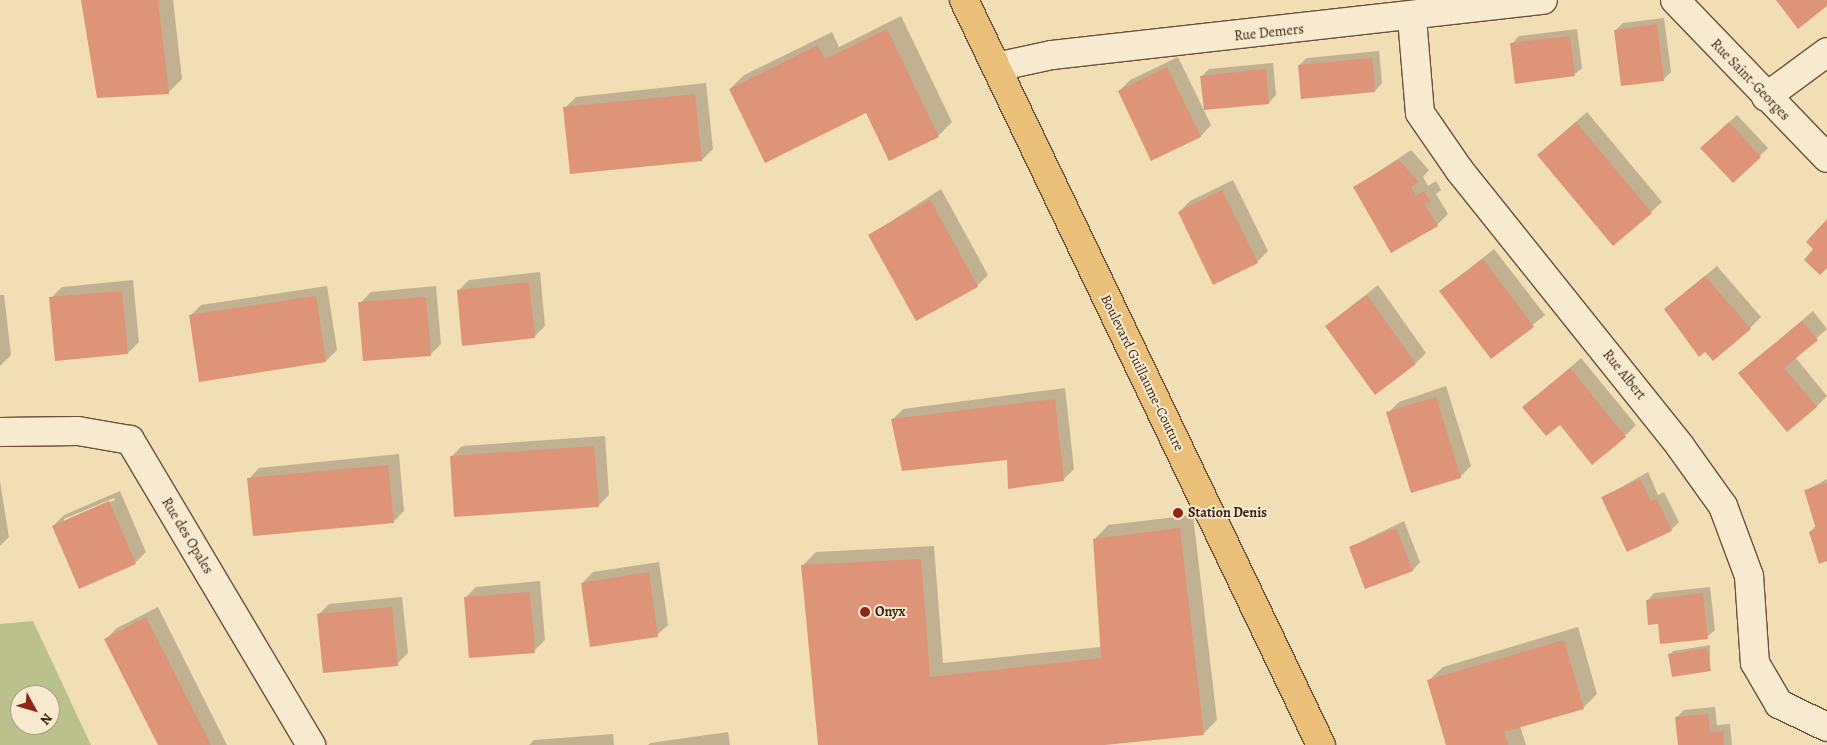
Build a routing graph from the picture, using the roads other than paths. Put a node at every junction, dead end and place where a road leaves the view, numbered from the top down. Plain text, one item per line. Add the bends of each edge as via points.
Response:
1 (964, 0) edge
2 (1543, 0) edge
3 (1675, 0) edge
4 (1412, 18) junction
5 (1827, 52) edge
6 (996, 67) junction
7 (1766, 97) junction
8 (1827, 158) edge
9 (0, 432) edge
10 (1827, 727) edge
11 (311, 745) edge
12 (1320, 745) edge

1 - 6 main road, Boulevard Guillaume-Couture
2 - 4 street, Rue Demers
3 - 7 street, Rue Saint-Georges
4 - 6 street, Rue Demers via 1052,55
4 - 10 street, Rue Albert via 1420,113 1460,171 1680,446 1723,506 1749,576 1755,663 1780,704
5 - 7 street
6 - 12 main road, Boulevard Guillaume-Couture
7 - 8 street, Rue Saint-Georges
9 - 11 street, Rue des Opales via 78,431 130,440

